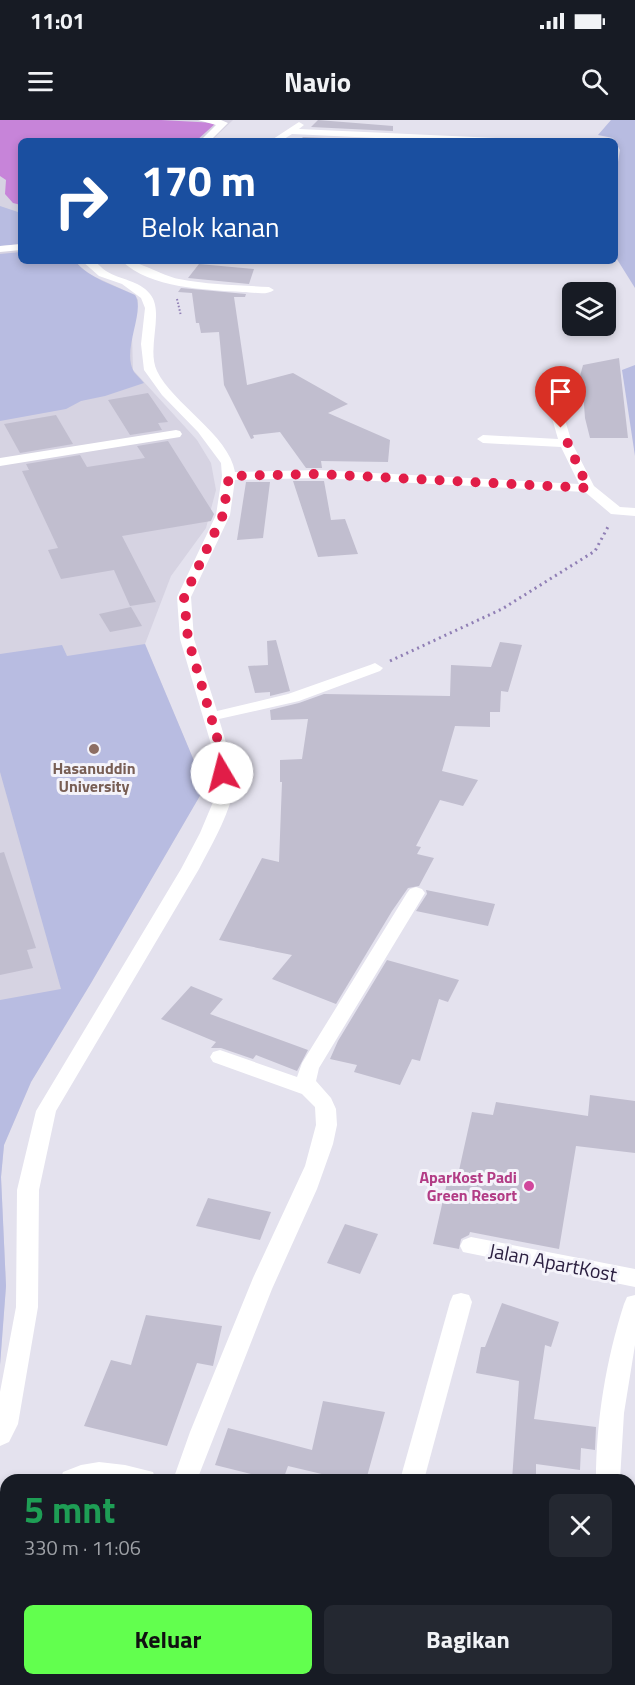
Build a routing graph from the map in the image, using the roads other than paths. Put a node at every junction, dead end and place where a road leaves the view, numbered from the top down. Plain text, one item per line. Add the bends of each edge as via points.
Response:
1 (203, 120) edge
2 (308, 120) edge
3 (290, 131) junction
4 (208, 138) edge
5 (280, 138) edge
6 (434, 138) edge
7 (18, 247) edge
8 (0, 249) edge
9 (91, 264) edge
10 (132, 264) edge
11 (269, 290) dead end
12 (558, 386) dead end
13 (176, 434) dead end
14 (483, 439) dead end
15 (566, 443) junction
16 (0, 462) edge
17 (235, 476) junction
18 (588, 488) junction
19 (635, 512) edge
20 (375, 668) road end
21 (209, 717) junction
22 (416, 893) dead end
23 (220, 1057) dead end
24 (309, 1089) junction
25 (471, 1246) dead end
26 (635, 1278) edge
27 (461, 1302) dead end
28 (635, 1304) edge
29 (0, 1435) edge
30 (84, 1474) edge
31 (107, 1474) edge
32 (187, 1474) edge
33 (414, 1474) edge
34 (608, 1474) edge

1 - 4 street via 223,123
2 - 3 street
3 - 5 street
3 - 6 street
7 - 8 street
9 - 17 street via 146,296 151,308 147,344 150,370 202,429
10 - 11 street via 166,280
12 - 15 street via 552,397
13 - 16 street
14 - 15 street
15 - 18 street
17 - 18 street via 318,474
17 - 21 street via 223,515 184,597 188,639
18 - 19 street via 616,511
20 - 21 street via 293,698
21 - 29 street via 221,751 224,795 209,833 46,1111 28,1190 27,1307 6,1424
22 - 24 street via 309,1068
23 - 24 street
24 - 32 street via 326,1109 319,1155 201,1432
25 - 26 street, Jalan ApartKost
27 - 33 street
28 - 34 street via 612,1414
30 - 31 street

